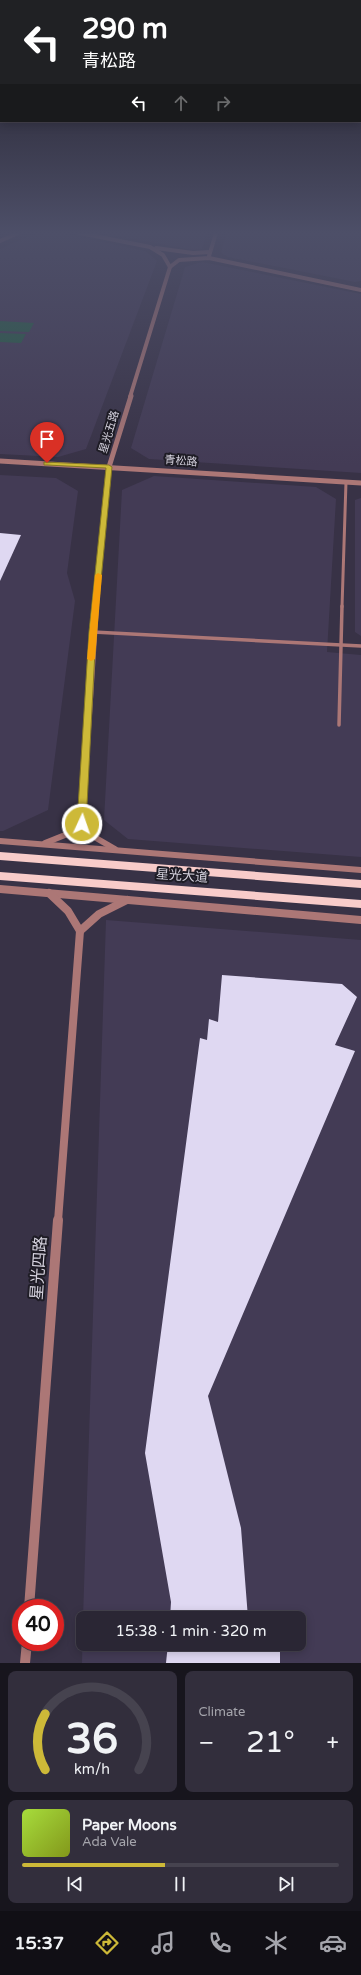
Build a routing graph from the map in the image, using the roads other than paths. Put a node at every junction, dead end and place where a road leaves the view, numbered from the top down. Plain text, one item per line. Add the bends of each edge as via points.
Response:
1 (157, 311) edge
2 (0, 461) edge
3 (109, 467) junction
4 (346, 482) junction
5 (361, 483) edge
6 (93, 632) junction
7 (342, 645) junction
8 (361, 646) edge
9 (339, 725) dead end
10 (82, 824) junction
11 (0, 840) edge
12 (41, 844) junction
13 (116, 850) junction
14 (0, 856) edge
15 (361, 870) edge
16 (0, 876) edge
17 (361, 884) edge
18 (0, 889) edge
19 (49, 893) junction
20 (127, 900) junction
21 (361, 904) edge
22 (361, 920) edge
23 (80, 931) junction
24 (30, 1599) edge
25 (26, 1651) edge
26 (25, 1663) edge

1 - 3 street, 星光五路
2 - 3 street, 青松路
3 - 4 street, 青松路
3 - 6 street, 星光五路
4 - 5 street, 青松路
4 - 7 street
6 - 7 street
6 - 10 street, 星光五路
7 - 8 street
7 - 9 street
10 - 12 street via 65,835
10 - 13 street via 96,838
11 - 12 street
12 - 13 street
13 - 15 street
14 - 17 main road, 星光大道
16 - 21 main road, 星光大道
18 - 19 street
19 - 20 street
19 - 23 street via 68,911
20 - 22 street
20 - 23 street via 99,914
23 - 24 street, 星光四路
25 - 26 street

